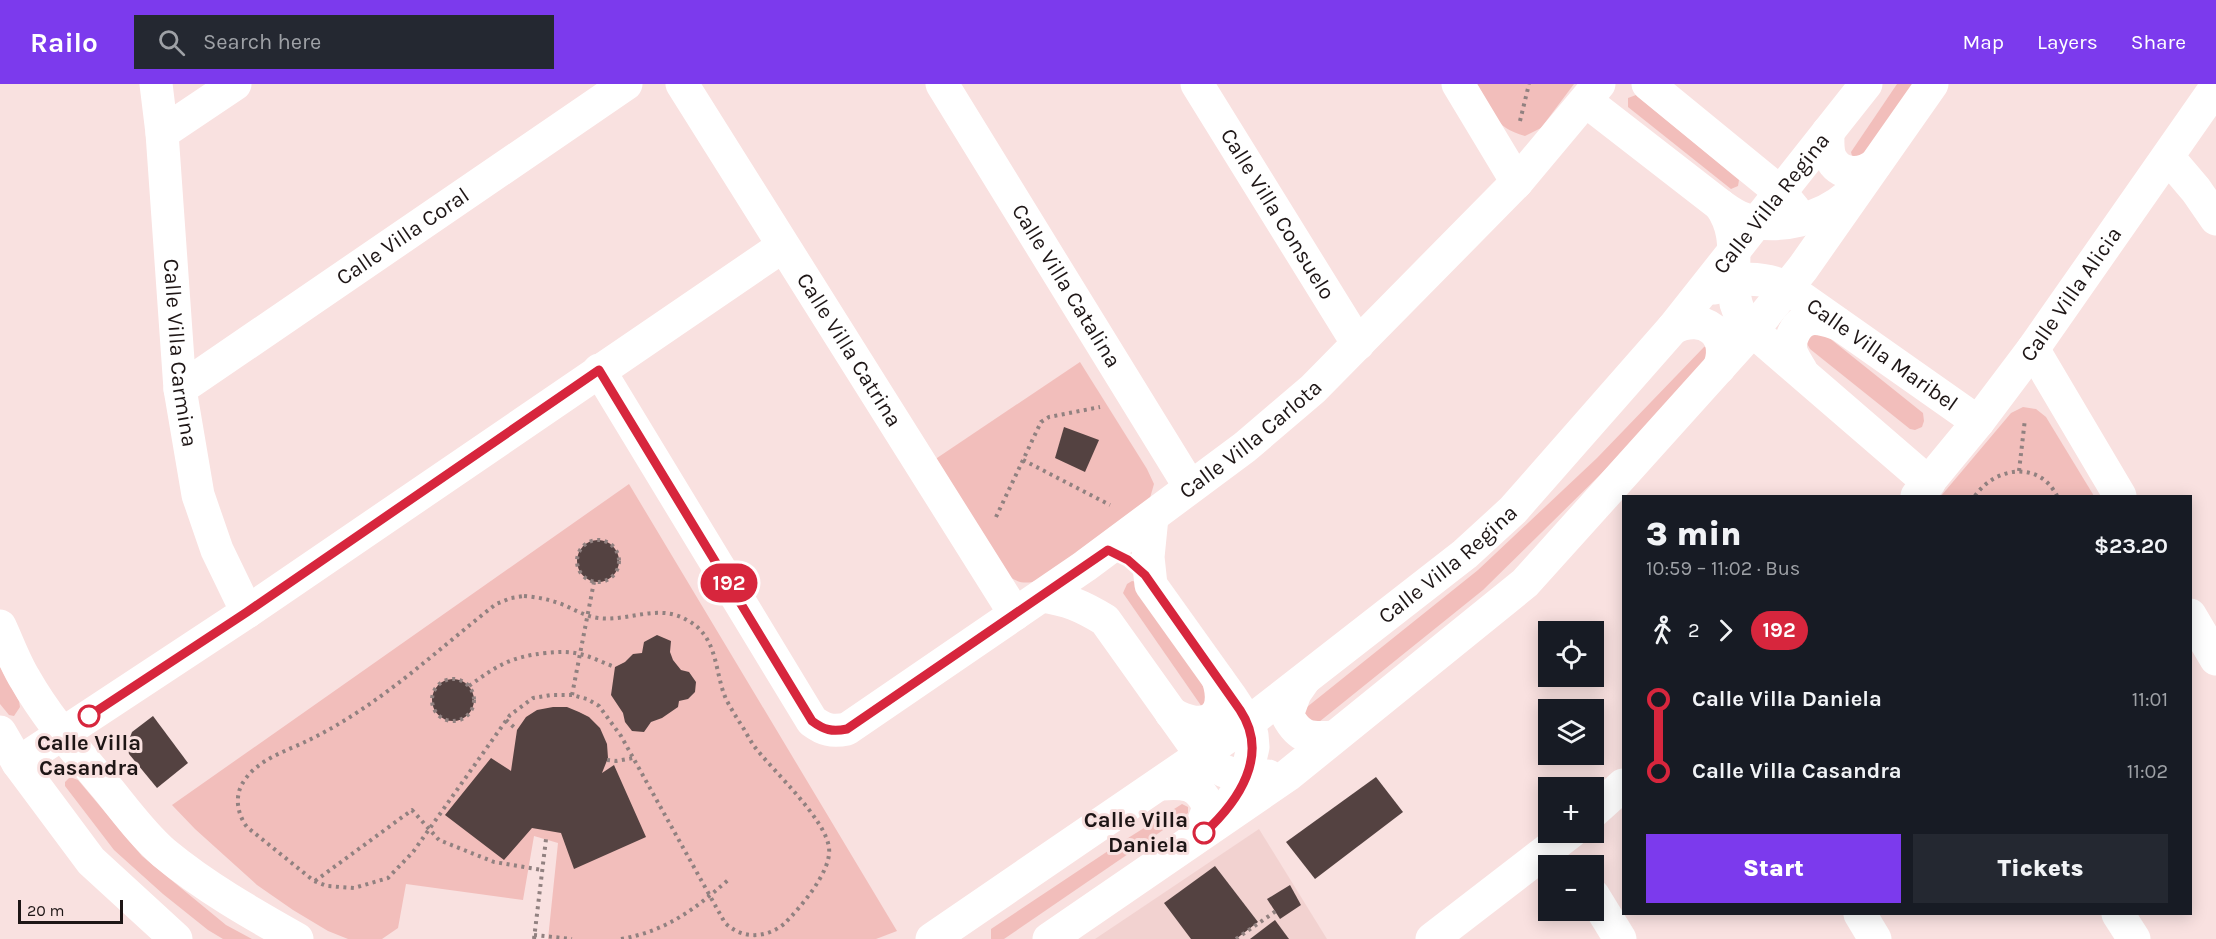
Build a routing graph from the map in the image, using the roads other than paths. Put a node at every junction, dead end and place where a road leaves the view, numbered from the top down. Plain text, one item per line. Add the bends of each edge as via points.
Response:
1 (156, 84) edge
2 (235, 84) edge
3 (626, 84) edge
4 (682, 84) edge
5 (942, 84) edge
6 (1197, 84) edge
7 (1458, 84) edge
8 (1620, 84) edge
9 (1648, 84) edge
10 (1866, 84) edge
11 (1932, 84) edge
12 (2216, 87) edge
13 (1592, 92) edge
14 (1616, 124) junction
15 (1828, 132) junction
16 (162, 133) junction
17 (2168, 157) junction
18 (1866, 177) junction
19 (1763, 179) junction
20 (1517, 182) junction
21 (1720, 205) junction
22 (1799, 219) junction
23 (2216, 219) edge
24 (1757, 222) junction
25 (783, 246) junction
26 (1734, 266) junction
27 (1794, 277) junction
28 (1828, 316) junction
29 (1673, 328) junction
30 (1763, 340) junction
31 (1358, 344) junction
32 (2033, 349) junction
33 (1722, 365) junction
34 (599, 370) junction
35 (1801, 370) junction
36 (180, 389) junction
37 (1978, 422) junction
38 (1190, 488) junction
39 (1923, 490) edge
40 (2119, 495) edge
41 (1148, 520) junction
42 (1096, 558) junction
43 (1151, 585) junction
44 (1029, 605) junction
45 (247, 612) junction
46 (2192, 618) edge
47 (1105, 620) junction
48 (0, 626) edge
49 (2216, 659) edge
50 (1293, 688) junction
51 (32, 691) junction
52 (1232, 700) junction
53 (1177, 720) junction
54 (0, 728) edge
55 (0, 732) edge
56 (63, 734) junction
57 (1334, 737) junction
58 (1202, 756) junction
59 (18, 763) junction
60 (1300, 765) junction
61 (93, 771) junction
62 (1246, 778) junction
63 (1167, 780) junction
64 (1622, 786) edge
65 (1604, 802) edge
66 (48, 805) junction
67 (1195, 839) junction
68 (1569, 846) edge
69 (91, 861) junction
70 (986, 903) junction
71 (1604, 913) edge
72 (1861, 915) edge
73 (2119, 915) edge
74 (143, 939) edge
75 (176, 939) edge
76 (297, 939) edge
77 (932, 939) edge
78 (968, 939) edge
79 (1049, 939) edge
80 (1432, 939) edge
81 (1620, 939) edge
82 (1875, 939) edge
83 (2134, 939) edge

1 - 16 street, Calle Villa Carmina
2 - 16 street
3 - 36 street, Calle Villa Coral
4 - 25 street, Calle Villa Catrina
5 - 38 street, Calle Villa Catalina
6 - 31 street, Calle Villa Consuelo
7 - 20 street
8 - 14 street via 1609,107
9 - 19 street
10 - 15 street, Calle Villa Regina
11 - 18 street
12 - 17 street, Calle Villa Alicia
13 - 14 street
13 - 20 street, Calle Villa Carlota
14 - 21 street
15 - 18 street via 1830,156 1836,165 1855,173 1867,171
15 - 19 street, Calle Villa Regina via 1807,157
16 - 36 street, Calle Villa Carmina
17 - 23 street
17 - 32 street, Calle Villa Alicia
18 - 22 street via 1831,208
18 - 27 street
19 - 21 street via 1753,178 1746,195 1738,202
19 - 22 street via 1791,203
19 - 24 street, Calle Villa Regina
20 - 31 street, Calle Villa Carlota
21 - 24 street
21 - 26 street via 1732,227
22 - 24 street
22 - 27 street
24 - 26 street, Calle Villa Regina
25 - 34 street
25 - 44 street, Calle Villa Catrina via 978,556
26 - 27 street, Calle Villa Maribel via 1754,278 1773,281
26 - 29 street, Calle Villa Regina via 1697,298
26 - 30 street via 1738,312
27 - 28 street, Calle Villa Maribel
27 - 30 street
28 - 35 street via 1808,319 1796,328 1791,353
28 - 37 street, Calle Villa Maribel
29 - 33 street via 1693,322 1713,329 1723,348
29 - 50 street, Calle Villa Regina via 1513,510 1465,554
30 - 33 street
30 - 35 street
31 - 38 street, Calle Villa Carlota via 1245,447
32 - 37 street, Calle Villa Alicia
32 - 40 street
33 - 57 street via 1525,583
34 - 44 street, Calle Villa Carlota via 812,721 822,729 847,729
34 - 45 street
35 - 39 street
36 - 45 street, Calle Villa Carmina via 198,495 217,550
37 - 39 street, Calle Villa Alicia
38 - 41 street, Calle Villa Carlota
41 - 42 street, Calle Villa Carlota
41 - 43 street
42 - 43 street via 1128,560
42 - 44 street, Calle Villa Carlota
42 - 47 street via 1092,594
43 - 52 street
44 - 47 street via 1071,602
45 - 56 street
46 - 49 street
47 - 53 street
48 - 51 street
50 - 52 street, Calle Villa Regina
50 - 57 street via 1287,715 1300,734
51 - 54 street via 38,705 34,725 25,733 16,734
51 - 56 street
52 - 53 street via 1222,699 1215,717 1204,723
52 - 58 street, Calle Villa Regina
52 - 62 street via 1253,747
53 - 58 street
53 - 63 street via 1185,742 1183,755
55 - 59 street
56 - 59 street
56 - 61 street
57 - 60 street
58 - 62 street via 1227,773
58 - 63 street, Calle Villa Regina
59 - 66 street
60 - 62 street via 1269,776
60 - 67 street
61 - 66 street via 69,756 57,757 47,764 41,773
61 - 76 street via 163,851 238,906
62 - 67 street via 1222,814
63 - 67 street via 1196,787 1204,796 1209,807
63 - 70 street, Calle Villa Regina
64 - 65 street
66 - 69 street
67 - 79 street
68 - 80 street
69 - 74 street
69 - 75 street
70 - 77 street, Calle Villa Regina
70 - 78 street via 975,918
71 - 81 street
72 - 82 street
73 - 83 street

